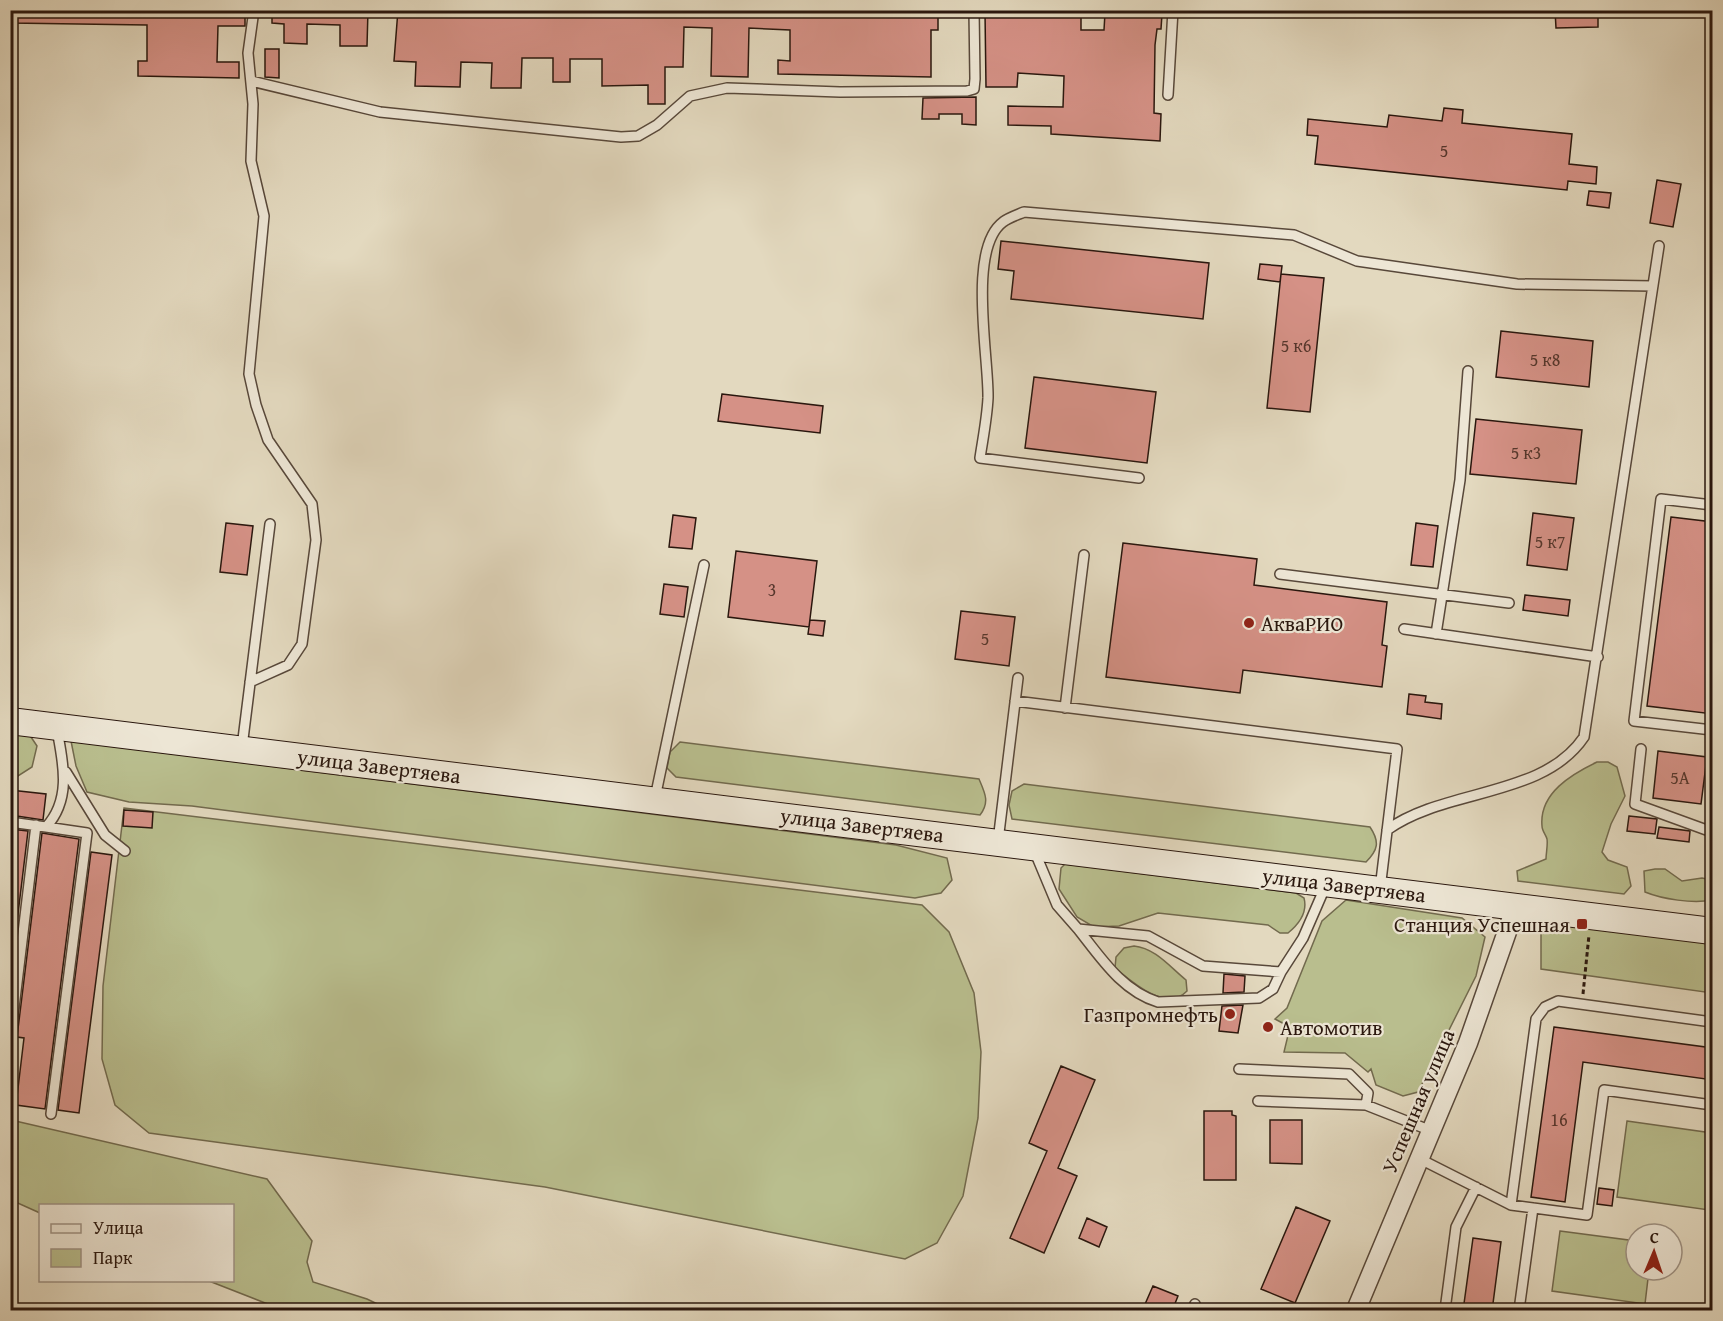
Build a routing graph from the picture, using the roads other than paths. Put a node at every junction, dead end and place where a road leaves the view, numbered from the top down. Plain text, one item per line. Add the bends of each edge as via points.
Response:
1 (254, 10) edge
2 (974, 10) edge
3 (1173, 10) edge
4 (251, 81) junction
5 (1168, 95) dead end
6 (1659, 246) dead end
7 (1653, 286) junction
8 (1468, 370) dead end
9 (1139, 478) dead end
10 (1713, 505) edge
11 (270, 524) dead end
12 (1084, 555) dead end
13 (704, 565) dead end
14 (1280, 574) dead end
15 (1443, 594) junction
16 (1509, 603) dead end
17 (1404, 629) dead end
18 (1436, 634) junction
19 (1598, 657) junction
20 (1018, 678) dead end
21 (250, 682) junction
22 (1015, 701) junction
23 (1065, 708) junction
24 (10, 721) edge
25 (56, 727) junction
26 (1713, 730) edge
27 (1641, 749) dead end
28 (242, 750) junction
29 (65, 771) junction
30 (654, 800) junction
31 (10, 822) edge
32 (41, 826) junction
33 (1387, 830) junction
34 (1713, 832) edge
35 (998, 841) junction
36 (1032, 845) junction
37 (125, 851) dead end
38 (1327, 883) junction
39 (1380, 889) junction
40 (1516, 906) junction
41 (1078, 929) junction
42 (1713, 931) edge
43 (1281, 972) junction
44 (1713, 1022) edge
45 (10, 1041) edge
46 (1239, 1069) dead end
47 (1258, 1101) dead end
48 (1366, 1105) junction
49 (1713, 1105) edge
50 (51, 1114) dead end
51 (1429, 1131) junction
52 (1418, 1158) junction
53 (1476, 1187) junction
54 (1511, 1205) junction
55 (1533, 1208) junction
56 (1356, 1311) edge
57 (1445, 1311) edge
58 (1519, 1311) edge

1 - 4 lane via 248,53
2 - 4 lane via 975,79 974,89 967,92 706,90 690,96 638,136 526,129 380,112
3 - 5 lane
4 - 21 lane via 251,161 264,216 249,374 268,440 312,504 316,540 302,644 288,665
6 - 7 lane
7 - 9 lane via 1517,284 1357,261 1294,235 1024,212 1002,222 991,238 984,261 982,314 988,399 980,458
7 - 19 lane
8 - 15 lane via 1460,480
10 - 26 lane via 1661,499 1634,721
11 - 21 lane
12 - 23 lane
13 - 30 lane
14 - 15 lane
15 - 16 lane
15 - 18 lane
17 - 18 lane
18 - 19 lane
19 - 33 lane via 1584,737 1576,750 1560,763 1514,783 1443,802 1407,816
20 - 22 lane
21 - 28 lane
22 - 23 lane
22 - 35 lane
23 - 33 lane via 1397,749
24 - 25 main road, улица Завертяева
25 - 28 main road, улица Завертяева
25 - 29 lane
27 - 34 lane via 1635,804
28 - 30 main road, улица Завертяева
29 - 32 lane via 64,789 52,820
29 - 37 lane via 105,835
30 - 35 main road, улица Завертяева
31 - 32 lane
32 - 45 lane
32 - 50 lane via 87,833
33 - 39 lane
35 - 36 main road, улица Завертяева
36 - 38 main road, улица Завертяева
36 - 41 lane via 1057,905
38 - 39 main road, улица Завертяева
38 - 43 lane via 1303,938
39 - 40 main road, улица Завертяева
40 - 42 main road, улица Завертяева
40 - 51 street, Успешная улица via 1468,1042
41 - 43 lane via 1148,936 1203,966
41 - 43 lane via 1112,973 1143,998 1158,1002 1259,998 1273,988
44 - 54 lane via 1558,1002 1545,1007 1536,1019
46 - 48 lane via 1349,1074 1368,1093
47 - 48 lane
48 - 51 lane
49 - 55 lane via 1604,1090 1587,1215
51 - 52 street, Успешная улица
52 - 53 lane
52 - 56 street, Успешная улица
53 - 54 lane
53 - 57 lane via 1456,1227
54 - 55 lane
55 - 58 lane

